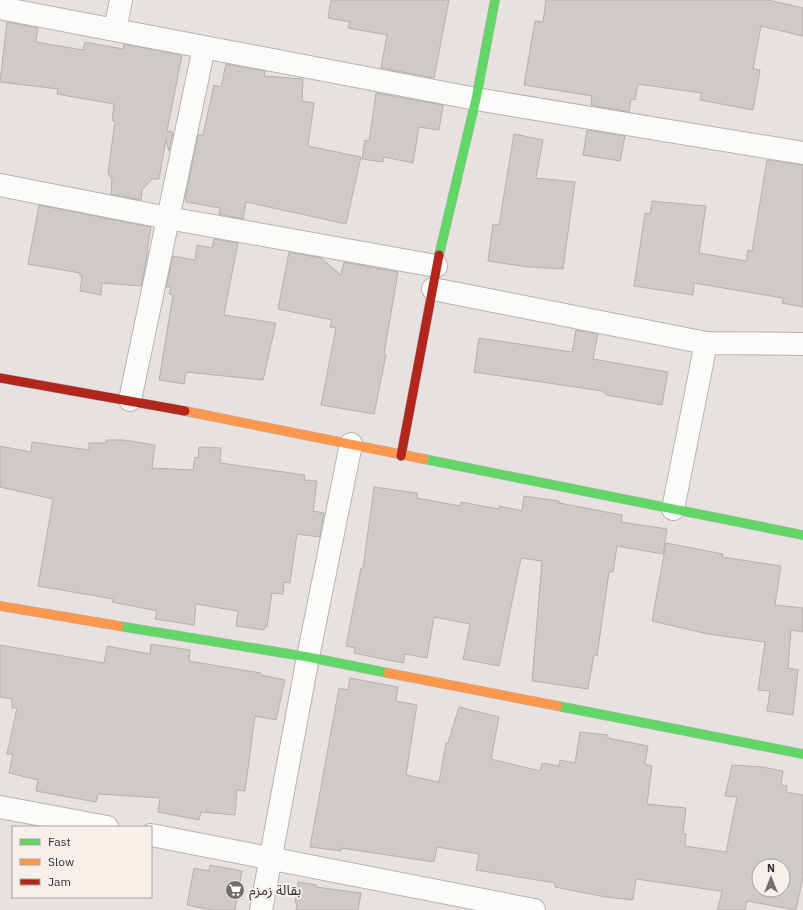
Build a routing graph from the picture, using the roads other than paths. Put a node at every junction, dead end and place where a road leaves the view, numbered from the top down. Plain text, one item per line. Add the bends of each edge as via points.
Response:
1 (121, 0) edge
2 (495, 0) edge
3 (0, 8) edge
4 (115, 30) junction
5 (204, 47) junction
6 (476, 99) junction
7 (803, 153) edge
8 (0, 185) edge
9 (168, 218) junction
10 (436, 266) junction
11 (433, 289) junction
12 (706, 343) junction
13 (803, 344) edge
14 (0, 378) edge
15 (130, 400) junction
16 (351, 444) junction
17 (401, 456) junction
18 (673, 509) junction
19 (803, 535) edge
20 (0, 606) edge
21 (308, 657) junction
22 (803, 754) edge
23 (0, 807) edge
24 (102, 826) edge
25 (152, 835) edge
26 (271, 858) junction
27 (261, 910) edge
28 (534, 910) edge

1 - 4 street
2 - 6 street
3 - 4 street
4 - 5 street
5 - 6 street
5 - 9 street
6 - 7 street
6 - 10 street
8 - 9 street
9 - 10 street
9 - 15 street
10 - 11 street
11 - 12 street
11 - 17 street
12 - 13 street
12 - 18 street
14 - 15 street
15 - 16 street
16 - 17 street
16 - 21 street
17 - 18 street
18 - 19 street
20 - 21 street
21 - 22 street
21 - 26 street
23 - 24 street
25 - 26 street
26 - 27 street
26 - 28 street

